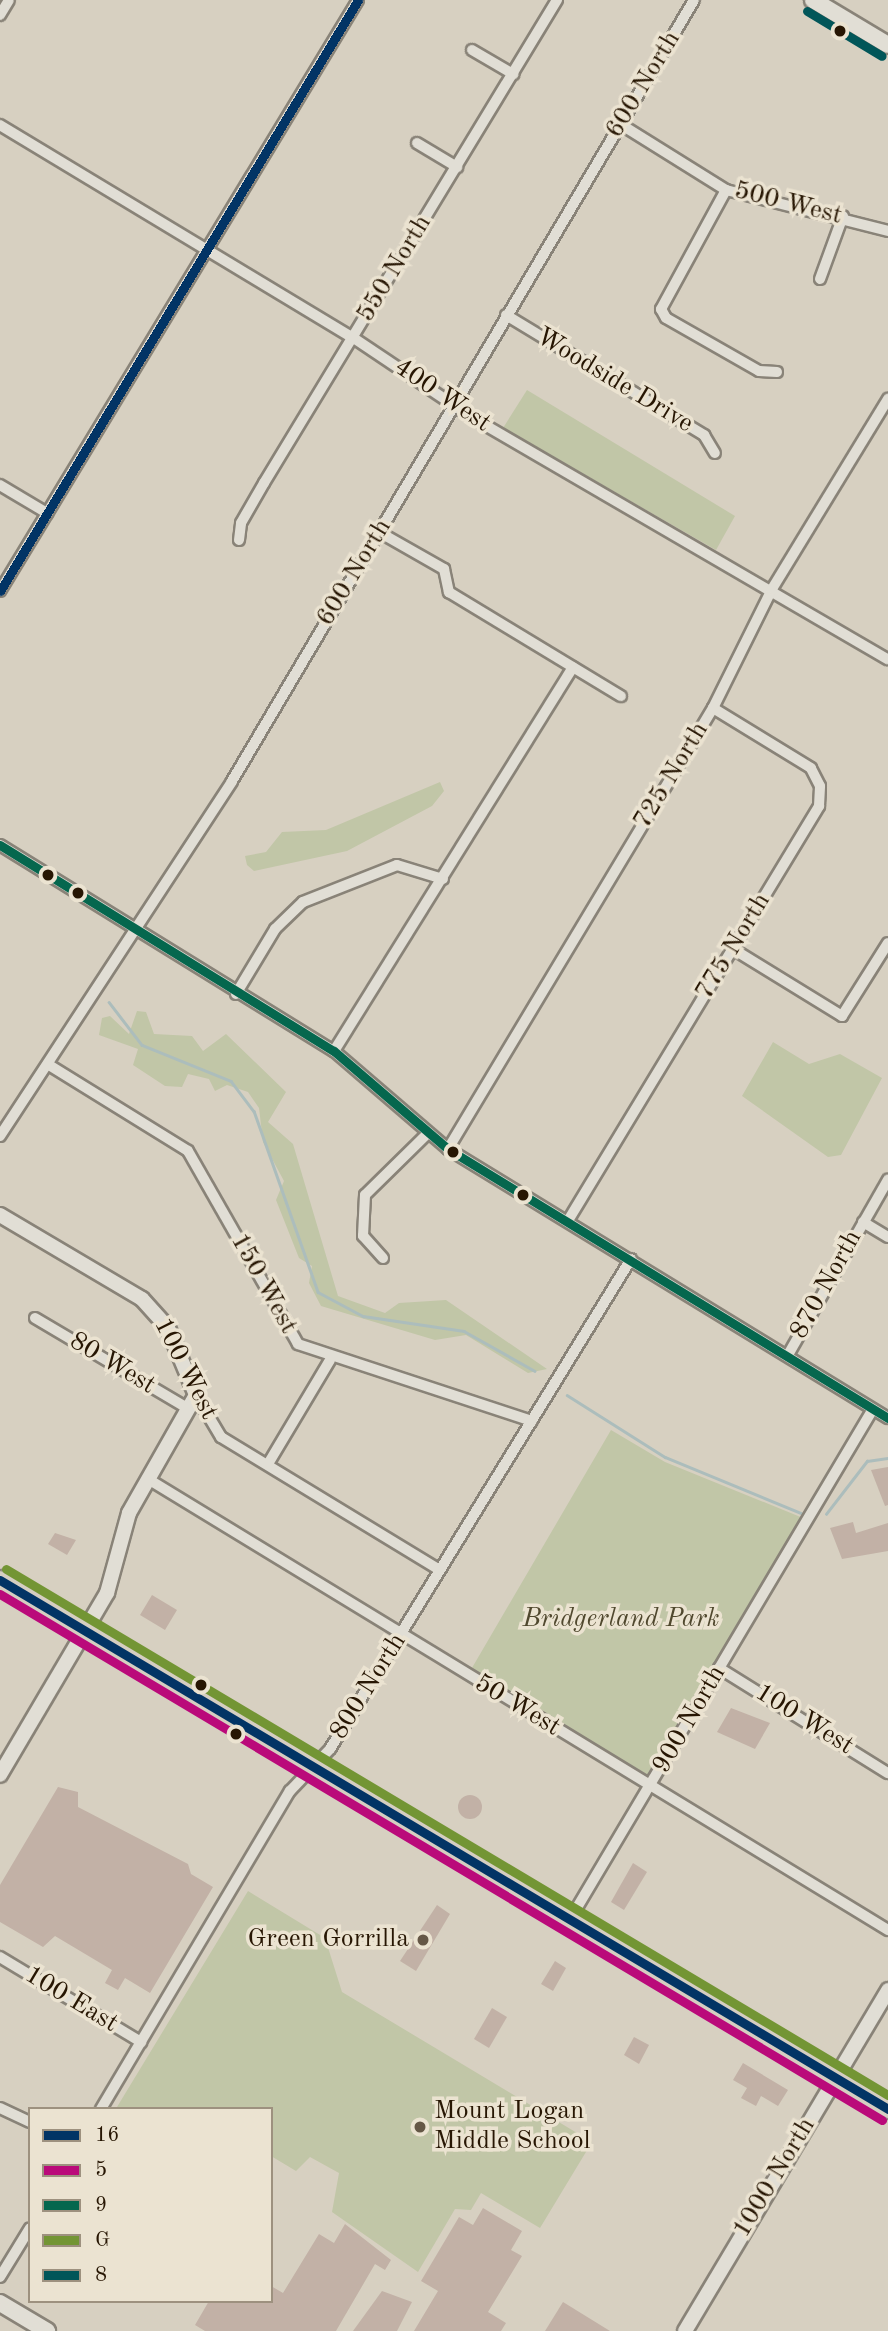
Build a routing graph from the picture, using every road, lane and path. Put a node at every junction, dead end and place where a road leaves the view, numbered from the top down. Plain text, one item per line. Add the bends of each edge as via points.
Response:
1 (9, 0) edge
2 (358, 0) edge
3 (557, 0) edge
4 (694, 0) edge
5 (813, 0) edge
6 (0, 15) edge
7 (888, 46) edge
8 (472, 50) dead end
9 (513, 74) junction
10 (620, 124) junction
11 (0, 125) edge
12 (417, 143) dead end
13 (457, 167) junction
14 (726, 190) junction
15 (843, 216) junction
16 (888, 232) edge
17 (208, 250) junction
18 (820, 279) dead end
19 (506, 315) junction
20 (352, 337) junction
21 (777, 372) dead end
22 (888, 399) edge
23 (455, 403) junction
24 (877, 417) junction
25 (888, 423) edge
26 (715, 453) dead end
27 (0, 485) edge
28 (47, 513) junction
29 (379, 532) junction
30 (239, 540) dead end
31 (772, 589) junction
32 (0, 591) edge
33 (888, 660) edge
34 (573, 667) junction
35 (621, 696) dead end
36 (713, 708) junction
37 (0, 845) edge
38 (443, 880) junction
39 (136, 933) junction
40 (888, 943) edge
41 (733, 949) junction
42 (236, 994) junction
43 (334, 1051) junction
44 (49, 1065) junction
45 (427, 1135) junction
46 (0, 1136) edge
47 (448, 1149) junction
48 (888, 1180) edge
49 (0, 1215) edge
50 (569, 1219) junction
51 (863, 1222) junction
52 (888, 1237) edge
53 (383, 1258) dead end
54 (631, 1259) junction
55 (35, 1318) dead end
56 (788, 1355) junction
57 (330, 1360) junction
58 (196, 1395) junction
59 (189, 1409) junction
60 (873, 1409) junction
61 (888, 1418) edge
62 (532, 1421) junction
63 (268, 1464) junction
64 (148, 1479) junction
65 (440, 1570) junction
66 (0, 1580) edge
67 (84, 1631) junction
68 (401, 1634) junction
69 (719, 1668) junction
70 (310, 1767) junction
71 (888, 1773) edge
72 (0, 1775) edge
73 (651, 1788) junction
74 (569, 1921) junction
75 (888, 1930) edge
76 (0, 1957) edge
77 (888, 1990) edge
78 (141, 2042) junction
79 (835, 2077) junction
80 (102, 2107) edge
81 (0, 2108) edge
82 (888, 2109) edge
83 (28, 2121) edge
84 (28, 2231) edge
85 (0, 2277) edge
86 (0, 2304) edge
87 (42, 2330) edge
88 (685, 2331) edge

1 - 6 street
2 - 17 street
3 - 9 street, 550 North
4 - 10 street, 600 North
5 - 7 main road
8 - 9 street
9 - 13 street, 550 North
10 - 14 street, 500 West
10 - 19 street, 600 North
11 - 17 street, 400 West
12 - 13 street
13 - 20 street, 550 North
14 - 15 street, 500 West
14 - 21 street via 661,309 666,318 759,371
15 - 16 street, 500 West
15 - 18 street
17 - 20 street, 400 West
17 - 28 street
19 - 23 street, 600 North
19 - 26 street, Woodside Drive via 704,435
20 - 23 street, 400 West
20 - 30 street, 550 North via 241,523
22 - 24 street, 725 North
23 - 29 street, 600 North
23 - 31 street, 400 West
24 - 25 street
24 - 31 street, 725 North
27 - 28 street
28 - 32 street
29 - 34 street via 444,569 449,592
29 - 39 street, 600 North
31 - 33 street, 400 West
31 - 36 street, 725 North
34 - 35 street
34 - 38 street
36 - 41 street, 775 North via 811,768 820,786 819,806
36 - 47 street, 725 North
37 - 39 street
38 - 42 street via 397,865 303,902 275,929
38 - 43 street
39 - 42 street
39 - 44 street, 600 North
40 - 41 street via 842,1016
41 - 50 street, 775 North
42 - 43 street
43 - 45 street via 374,1081
44 - 46 street, 600 North
44 - 57 street, 150 West via 188,1151 287,1335
45 - 47 street
45 - 53 street via 365,1195 363,1236
47 - 50 street
48 - 51 street, 870 North
49 - 58 street, 100 West via 142,1298 167,1328
50 - 54 street
51 - 52 street
51 - 56 street, 870 North
54 - 56 street
54 - 62 street, 800 North
55 - 59 street, 80 West
56 - 60 street
57 - 62 street, 150 West
57 - 63 street
58 - 59 street
58 - 63 street, 100 West via 221,1437
59 - 64 street
60 - 61 street
60 - 69 street, 900 North
62 - 65 street, 800 North
63 - 65 street, 100 West
64 - 67 street via 129,1513 107,1593
64 - 68 street, 50 West
65 - 68 street, 800 North
66 - 67 main road
67 - 70 main road
67 - 72 street
68 - 70 street, 800 North via 330,1749
68 - 73 street, 50 West
69 - 71 street, 100 West
69 - 73 street, 900 North
70 - 74 main road
70 - 78 street, 800 North via 290,1791
73 - 74 street, 900 North
73 - 75 street, 50 West
74 - 79 main road
76 - 78 street, 100 East
77 - 79 street, 1000 North
78 - 80 street, 800 North
79 - 82 main road
79 - 88 street, 1000 North
81 - 83 street
84 - 85 street
86 - 87 main road

